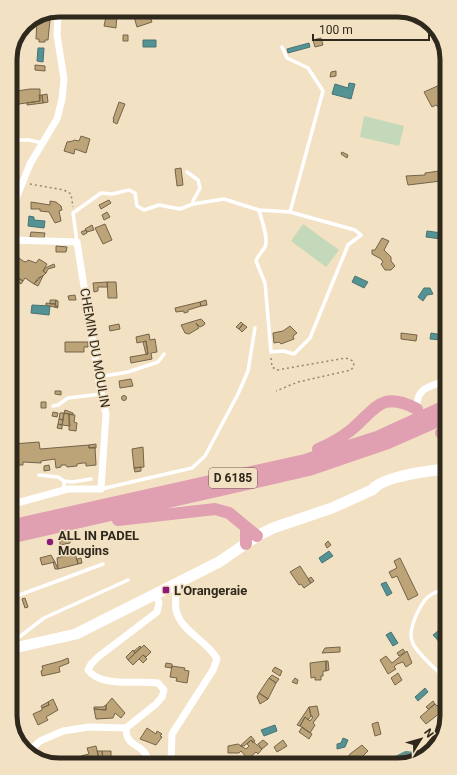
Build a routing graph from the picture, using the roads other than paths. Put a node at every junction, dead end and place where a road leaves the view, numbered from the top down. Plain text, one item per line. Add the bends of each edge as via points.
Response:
1 (58, 17) edge
2 (282, 47) dead end
3 (17, 140) edge
4 (42, 142) junction
5 (187, 172) dead end
6 (17, 195) edge
7 (193, 204) junction
8 (259, 210) junction
9 (290, 212) junction
10 (17, 240) edge
11 (77, 242) junction
12 (255, 328) dead end
13 (164, 354) dead end
14 (98, 377) junction
15 (440, 383) edge
16 (101, 394) junction
17 (53, 406) dead end
18 (440, 408) edge
19 (417, 409) joint
20 (440, 420) edge
21 (440, 470) edge
22 (39, 475) dead end
23 (440, 475) edge
24 (91, 479) dead end
25 (64, 481) junction
26 (195, 484) junction
27 (101, 489) junction
28 (64, 490) junction
29 (372, 490) junction
30 (17, 503) edge
31 (17, 524) edge
32 (51, 528) junction
33 (246, 528) junction
34 (17, 536) edge
35 (258, 536) junction
36 (246, 544) junction
37 (103, 564) dead end
38 (128, 580) dead end
39 (176, 585) junction
40 (440, 591) edge
41 (156, 595) junction
42 (17, 596) edge
43 (17, 639) edge
44 (17, 647) edge
45 (440, 673) edge
46 (126, 728) junction
47 (32, 748) edge
48 (148, 758) edge
49 (171, 758) edge

1 - 4 street via 57,35 64,79 62,99 57,119
2 - 9 lane via 287,58 308,68 323,91
3 - 4 lane
4 - 6 street
5 - 7 lane via 198,180 200,188 192,201
7 - 8 lane via 224,199
7 - 11 lane, CHEMIN DU MOULIN via 180,209 159,205 144,210 137,206 135,193 129,190 112,194 101,193 73,213
8 - 9 lane
8 - 9 lane via 266,242 256,260 266,283 271,352 283,351 294,354 310,338 348,245 361,235 354,230
10 - 11 street
11 - 14 street, CHEMIN DU MOULIN
12 - 27 lane via 248,371 205,456 192,468
13 - 14 lane via 158,362 128,372
14 - 16 street, CHEMIN DU MOULIN
15 - 19 street via 424,389 417,397
16 - 17 lane via 68,398
16 - 27 street, CHEMIN DU MOULIN via 106,414
18 - 26 highway, D 6185 via 347,447 272,469
19 - 26 highway via 397,401 382,402 332,444
20 - 32 highway, D 6185 via 388,443 309,470
21 - 29 main road via 399,477 374,486
22 - 25 lane via 58,476
23 - 29 main road via 400,480
24 - 25 lane
25 - 28 lane
26 - 31 highway, D 6185
27 - 28 street
28 - 30 street
29 - 35 main road
32 - 33 highway via 215,509 229,513
32 - 34 highway, D 6185
33 - 35 highway
33 - 36 highway
35 - 36 main road
36 - 39 main road
37 - 42 lane
38 - 43 lane via 44,618
39 - 41 main road
39 - 49 street via 176,610 183,624 212,650 217,659 213,670 172,734
40 - 45 lane via 425,600 415,619 412,641
41 - 44 main road via 76,634
41 - 46 street via 159,603 157,612 98,657 88,670 93,677 102,681 158,683 164,690 156,704
46 - 47 street via 89,727 63,731 40,741
46 - 48 street via 126,735 131,743 146,752

